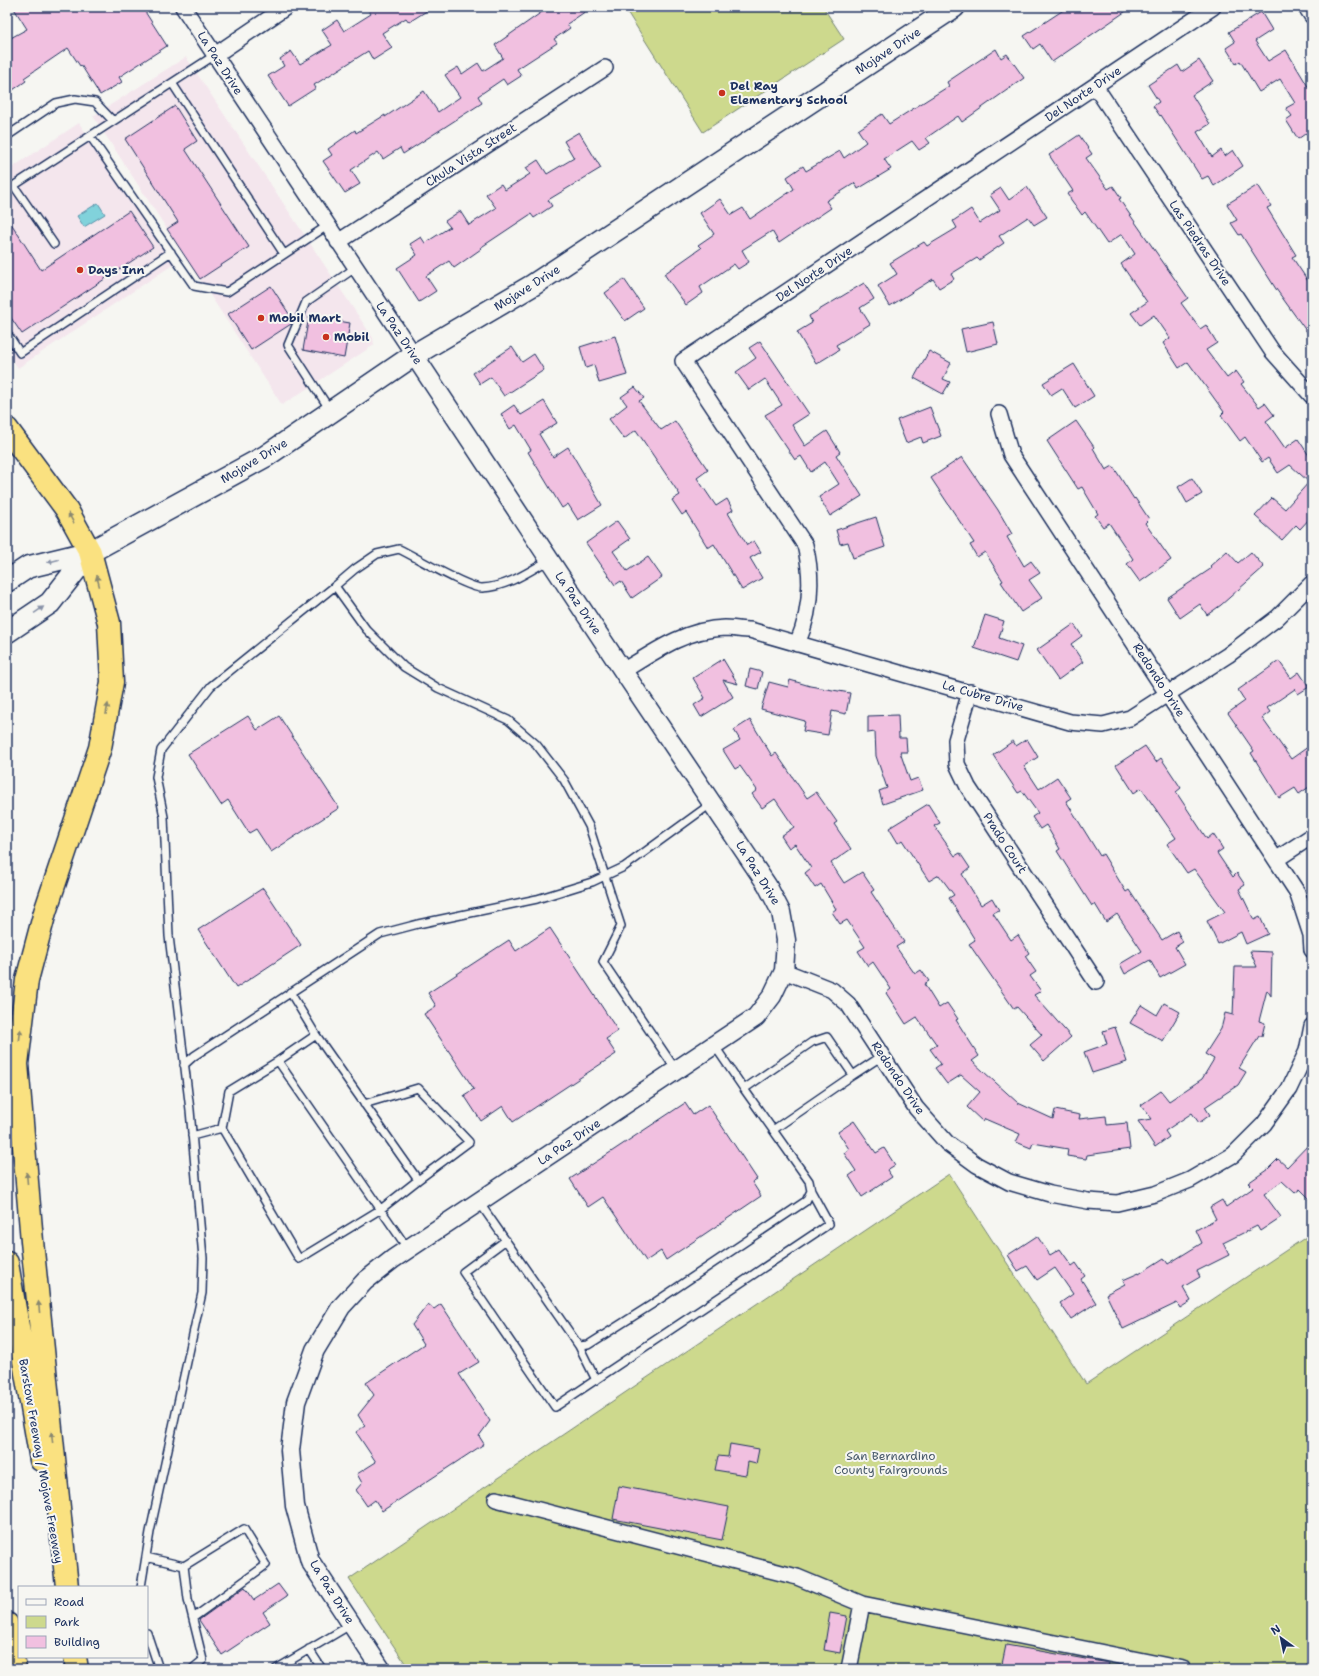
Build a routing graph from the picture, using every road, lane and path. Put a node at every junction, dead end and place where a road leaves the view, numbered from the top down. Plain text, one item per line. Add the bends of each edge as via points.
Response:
1 (183, 7) edge
2 (286, 7) edge
3 (954, 7) edge
4 (1213, 7) edge
5 (1306, 7) edge
6 (1312, 16) edge
7 (215, 55) junction
8 (605, 68) dead end
9 (172, 83) junction
10 (1095, 86) junction
11 (113, 121) junction
12 (7, 136) edge
13 (90, 136) junction
14 (14, 186) junction
15 (7, 190) edge
16 (327, 226) junction
17 (338, 242) junction
18 (54, 244) dead end
19 (170, 252) junction
20 (284, 254) junction
21 (355, 268) junction
22 (7, 333) edge
23 (414, 355) junction
24 (1312, 396) edge
25 (331, 411) junction
26 (999, 414) dead end
27 (7, 429) edge
28 (90, 552) junction
29 (549, 560) junction
30 (7, 581) edge
31 (1312, 583) edge
32 (335, 586) junction
33 (7, 632) edge
34 (797, 644) junction
35 (623, 671) junction
36 (970, 692) junction
37 (1167, 694) junction
38 (712, 803) junction
39 (1312, 836) edge
40 (1277, 859) junction
41 (604, 876) junction
42 (1312, 950) edge
43 (784, 971) junction
44 (1096, 982) dead end
45 (290, 992) junction
46 (1312, 1026) edge
47 (316, 1035) junction
48 (714, 1045) junction
49 (882, 1056) junction
50 (278, 1061) junction
51 (184, 1065) junction
52 (676, 1070) junction
53 (853, 1075) junction
54 (744, 1089) junction
55 (364, 1104) junction
56 (222, 1128) junction
57 (773, 1130) junction
58 (192, 1136) junction
59 (418, 1180) junction
60 (811, 1191) junction
61 (479, 1201) junction
62 (381, 1210) junction
63 (506, 1240) junction
64 (408, 1249) junction
65 (7, 1263) edge
66 (579, 1346) junction
67 (596, 1380) junction
68 (496, 1499) dead end
69 (146, 1557) junction
70 (184, 1566) junction
71 (63, 1586) edge
72 (67, 1586) edge
73 (141, 1586) edge
74 (862, 1604) junction
75 (193, 1618) junction
76 (7, 1624) edge
77 (352, 1624) junction
78 (148, 1636) edge
79 (309, 1649) junction
80 (75, 1658) edge
81 (15, 1669) edge
82 (77, 1669) edge
83 (159, 1669) edge
84 (192, 1669) edge
85 (276, 1669) edge
86 (322, 1669) edge
87 (381, 1669) edge
88 (849, 1669) edge
89 (1183, 1669) edge

1 - 7 street, La Paz Drive
2 - 7 street
3 - 23 main road, Mojave Drive via 533,285
4 - 10 street, Del Norte Drive
5 - 6 street
7 - 9 lane
7 - 16 street, La Paz Drive
8 - 17 street, Chula Vista Street
9 - 11 lane
9 - 20 lane
10 - 24 street, Las Piedras Drive via 1272,351
10 - 34 street, Del Norte Drive via 683,361 806,545 810,564 810,591 804,627
11 - 12 lane via 95,102 75,99 56,103
11 - 13 lane
13 - 14 lane
13 - 19 lane
14 - 15 lane
14 - 18 lane
16 - 17 street, La Paz Drive
16 - 20 lane
17 - 21 street, La Paz Drive
19 - 20 lane via 194,286 227,292
19 - 22 lane via 20,353
21 - 23 street, La Paz Drive
21 - 25 lane via 306,302 288,345
23 - 25 main road, Mojave Drive
23 - 29 street, La Paz Drive
25 - 28 main road, Mojave Drive via 266,456
26 - 37 street, Redondo Drive via 1011,455
28 -> 27 highway via 67,510
28 -> 30 main road, Mojave Drive via 28,567
33 -> 28 main road, Mojave Drive via 50,603
72 -> 28 highway via 17,1064 27,980 45,912 100,748 112,682 109,623
29 - 32 lane via 510,582 481,588 456,579 399,548 377,554
29 - 35 street, La Paz Drive
31 - 37 street, La Cubre Drive via 1277,618 1228,655
32 - 41 lane via 366,629 404,667 438,688 508,720 536,744 564,780 589,826
32 - 51 lane via 211,686 161,750 156,777 164,817 169,936
34 - 35 street, La Cubre Drive via 750,630 725,628 704,631 682,637
34 - 36 street, La Cubre Drive
35 - 38 street, La Paz Drive
36 - 37 street, La Cubre Drive via 1070,722 1103,725 1130,718
36 - 44 street, Prado Court via 956,740 957,764 968,787
37 - 40 street, Redondo Drive
38 - 41 lane via 624,867
38 - 43 street, La Paz Drive via 767,885 781,912 786,940
39 - 40 street
40 - 42 street, Redondo Drive via 1297,892 1311,935
41 - 45 lane via 537,899 380,934
41 - 52 lane via 621,926 604,962
43 - 48 street, La Paz Drive via 772,996 756,1017
43 - 49 street, Redondo Drive via 832,990 848,1004
45 - 47 lane
45 - 51 lane
46 - 49 street, Redondo Drive via 1307,1051 1289,1089 1264,1124 1233,1155 1190,1180 1154,1194 1116,1203 1050,1194 1009,1182 977,1165 947,1143 916,1108
47 - 50 lane
47 - 55 lane
48 - 52 street, La Paz Drive
48 - 54 lane
49 - 53 lane
50 - 56 lane via 229,1091
50 - 62 lane
51 - 58 lane
52 - 61 street, La Paz Drive
53 - 54 lane via 827,1037 812,1042
53 - 57 lane
54 - 57 lane
55 - 59 lane
55 - 59 lane via 418,1088 469,1142
56 - 58 lane
56 - 62 lane via 299,1260
57 - 60 lane via 808,1181
58 - 69 lane via 204,1258 202,1293
59 - 62 lane
60 - 66 lane via 806,1201 651,1305 588,1345
60 - 67 lane via 829,1224
61 - 63 lane
61 - 64 street, La Paz Drive
62 - 64 lane
63 - 66 lane
63 - 67 lane via 463,1272 555,1407
64 - 77 street, La Paz Drive via 365,1281 341,1307 314,1350 296,1402 290,1450 295,1506 310,1561
65 - 71 highway, Barstow Freeway / Mojave Freeway
66 - 67 lane
68 - 74 street via 797,1577
69 - 70 lane
69 - 73 lane
70 - 75 lane
70 - 75 lane via 244,1529 266,1565
74 - 88 street
74 - 89 street
75 - 84 lane via 204,1660
76 - 81 highway
77 - 79 lane
77 - 87 street, La Paz Drive
78 - 83 lane
79 - 85 lane
79 - 86 lane
80 - 82 highway

